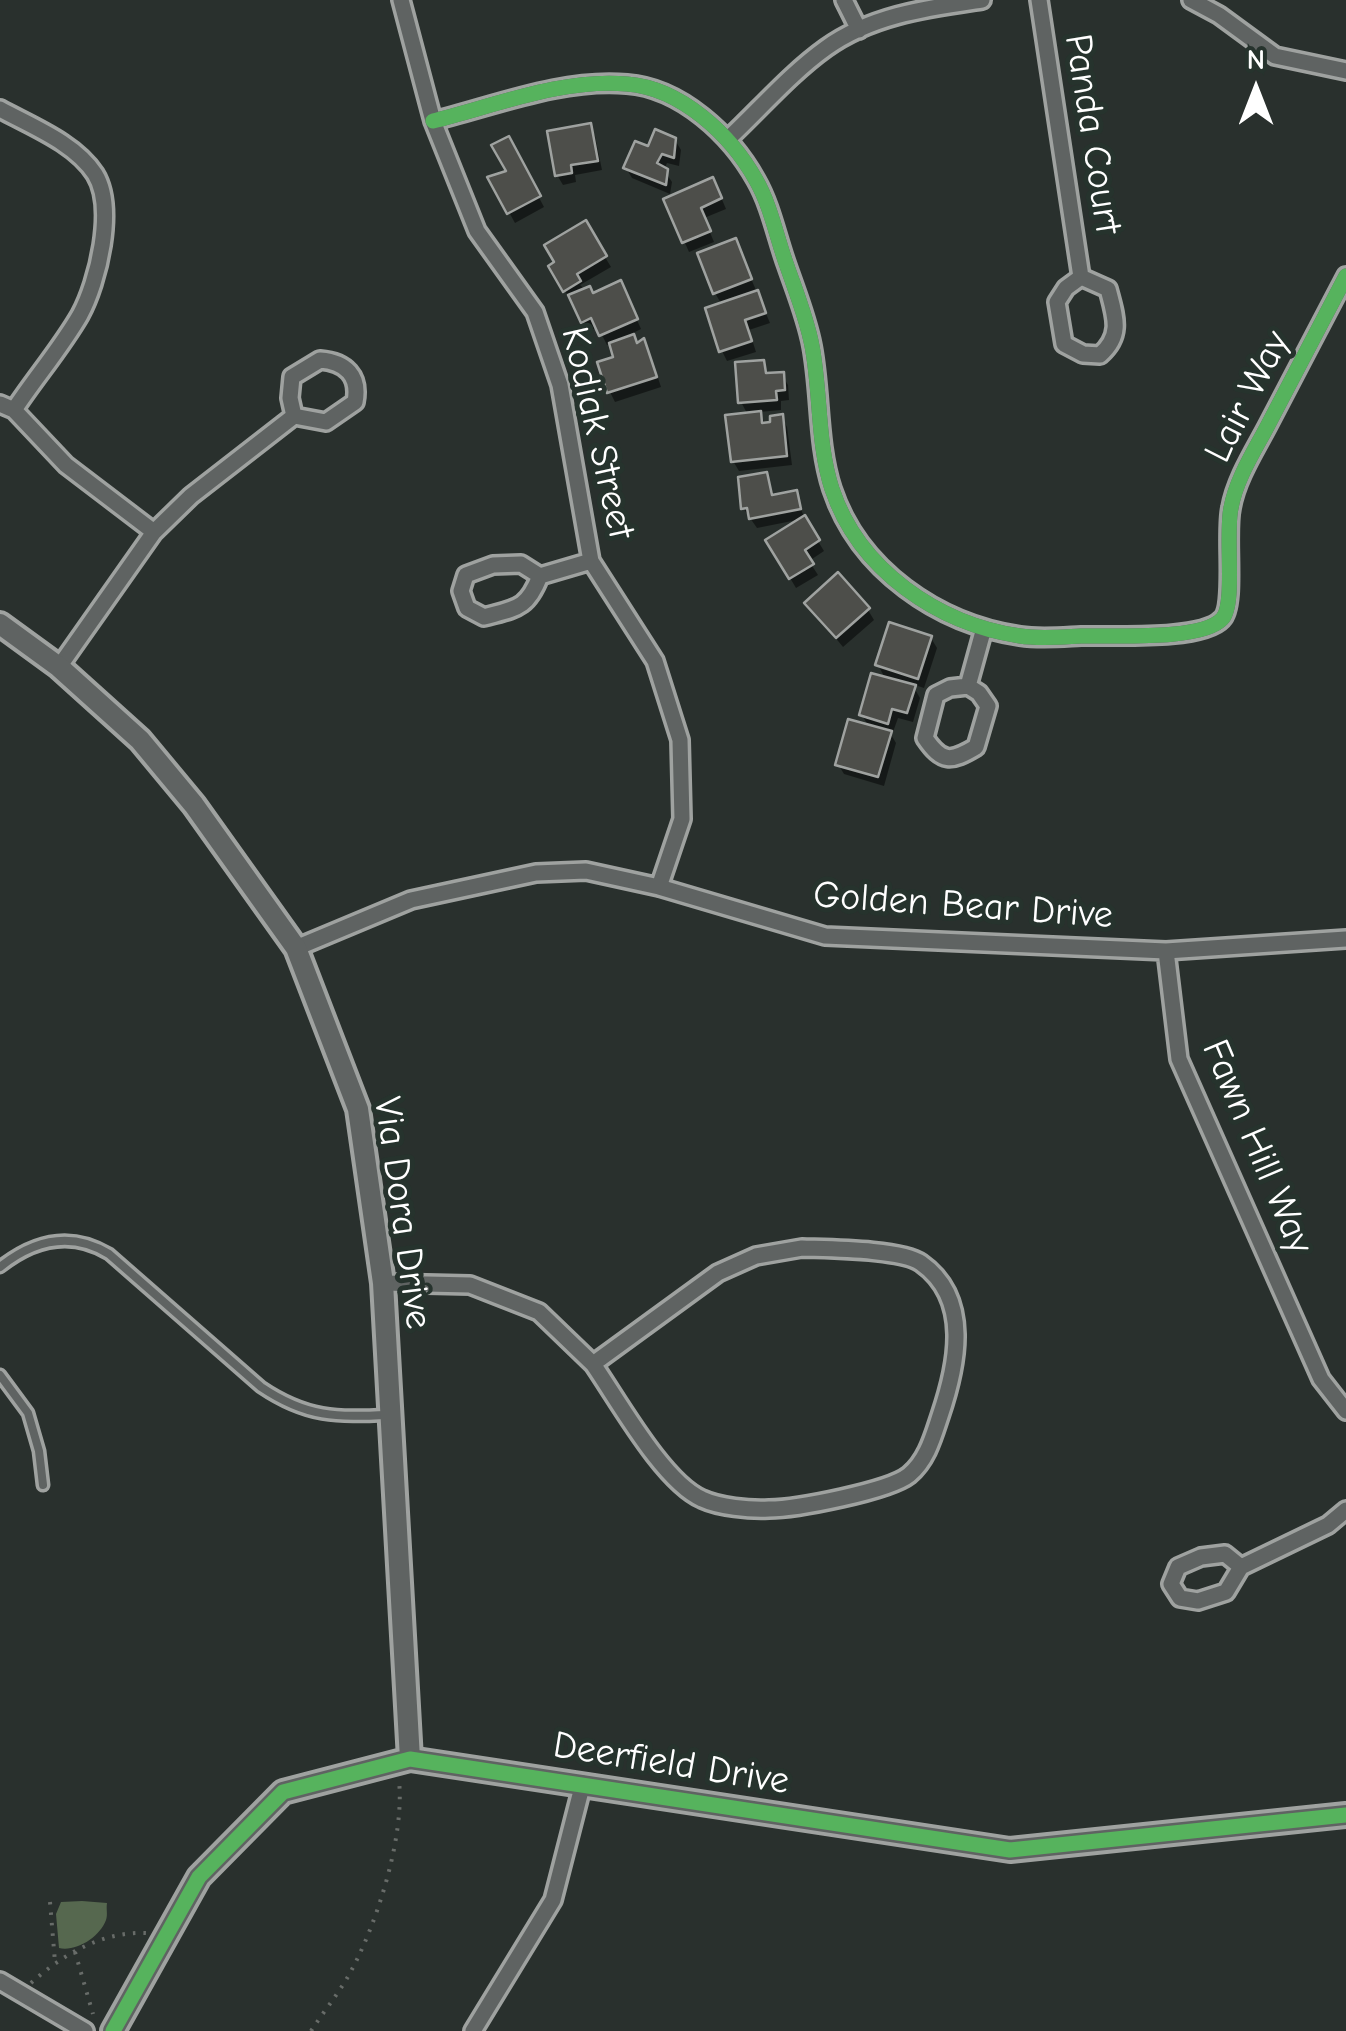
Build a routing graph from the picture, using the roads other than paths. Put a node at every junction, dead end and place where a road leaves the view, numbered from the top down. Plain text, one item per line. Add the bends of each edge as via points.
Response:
1 (401, 0) edge
2 (844, 0) edge
3 (982, 0) edge
4 (1039, 0) edge
5 (1191, 0) edge
6 (859, 30) junction
7 (1346, 71) edge
8 (0, 109) edge
9 (433, 121) junction
10 (728, 138) junction
11 (1346, 276) edge
12 (1081, 278) junction
13 (7, 407) edge
14 (294, 416) junction
15 (154, 532) junction
16 (591, 561) junction
17 (540, 576) junction
18 (0, 624) edge
19 (984, 628) junction
20 (59, 668) junction
21 (968, 686) junction
22 (659, 887) junction
23 (1346, 939) edge
24 (296, 948) junction
25 (1166, 951) junction
26 (0, 1266) edge
27 (383, 1283) junction
28 (593, 1364) junction
29 (0, 1375) edge
30 (1346, 1411) edge
31 (390, 1415) junction
32 (43, 1485) dead end
33 (1346, 1510) edge
34 (1241, 1567) dead end
35 (403, 1760) junction
36 (583, 1784) junction
37 (1346, 1815) edge
38 (0, 1981) edge
39 (86, 2031) edge
40 (112, 2031) edge
41 (473, 2031) edge

1 - 9 street, Kodiak Street
2 - 6 street
3 - 6 street via 914,10
4 - 12 street, Panda Court
5 - 7 street via 1275,56
6 - 10 street via 825,48
8 - 13 street via 72,150 96,175 106,236 81,312
9 - 10 street via 562,89 628,84 676,100
9 - 16 street, Kodiak Street via 476,231 535,312 560,385
10 - 19 street via 758,183 812,345 832,492 884,572 931,605
11 - 19 street, Lair Way via 1232,503 1227,612 1208,630 1181,632 1044,637
12 - 12 street, Panda Court via 1058,302 1064,344 1100,355 1118,330 1108,289
13 - 15 street via 66,465
14 - 14 street via 326,422 355,402 352,372 320,360 292,377
14 - 15 street
15 - 20 street
16 - 17 street
16 - 22 street, Kodiak Street via 655,661 680,740 682,819
17 - 17 street via 521,564 493,565 466,575 461,591 467,608 484,617 532,598
18 - 20 street, Via Dora Drive
19 - 21 street
20 - 24 street, Via Dora Drive via 140,740
21 - 21 street via 936,695 925,738 935,754 961,756 976,748 988,706
22 - 24 street, Golden Bear Drive via 586,871 536,873 411,900
22 - 25 street, Golden Bear Drive via 824,936
23 - 25 street, Golden Bear Drive
24 - 27 street, Via Dora Drive via 358,1109
25 - 30 street, Fawn Hill Way via 1179,1059 1321,1380
26 - 31 lane via 37,1244 94,1245 285,1404 324,1416
27 - 28 street via 470,1285 539,1312
27 - 31 street, Via Dora Drive
28 - 28 street via 670,1476 702,1499 770,1510 874,1491 908,1476 929,1451 956,1368 956,1323 946,1285 918,1260 802,1248 756,1256 718,1273
29 - 32 lane via 28,1414
31 - 35 street, Via Dora Drive
33 - 34 street
35 - 36 street, Deerfield Drive
35 - 40 street, Deerfield Drive via 283,1792 199,1877
36 - 37 street, Deerfield Drive via 1010,1850
36 - 41 street via 553,1900
38 - 39 street

